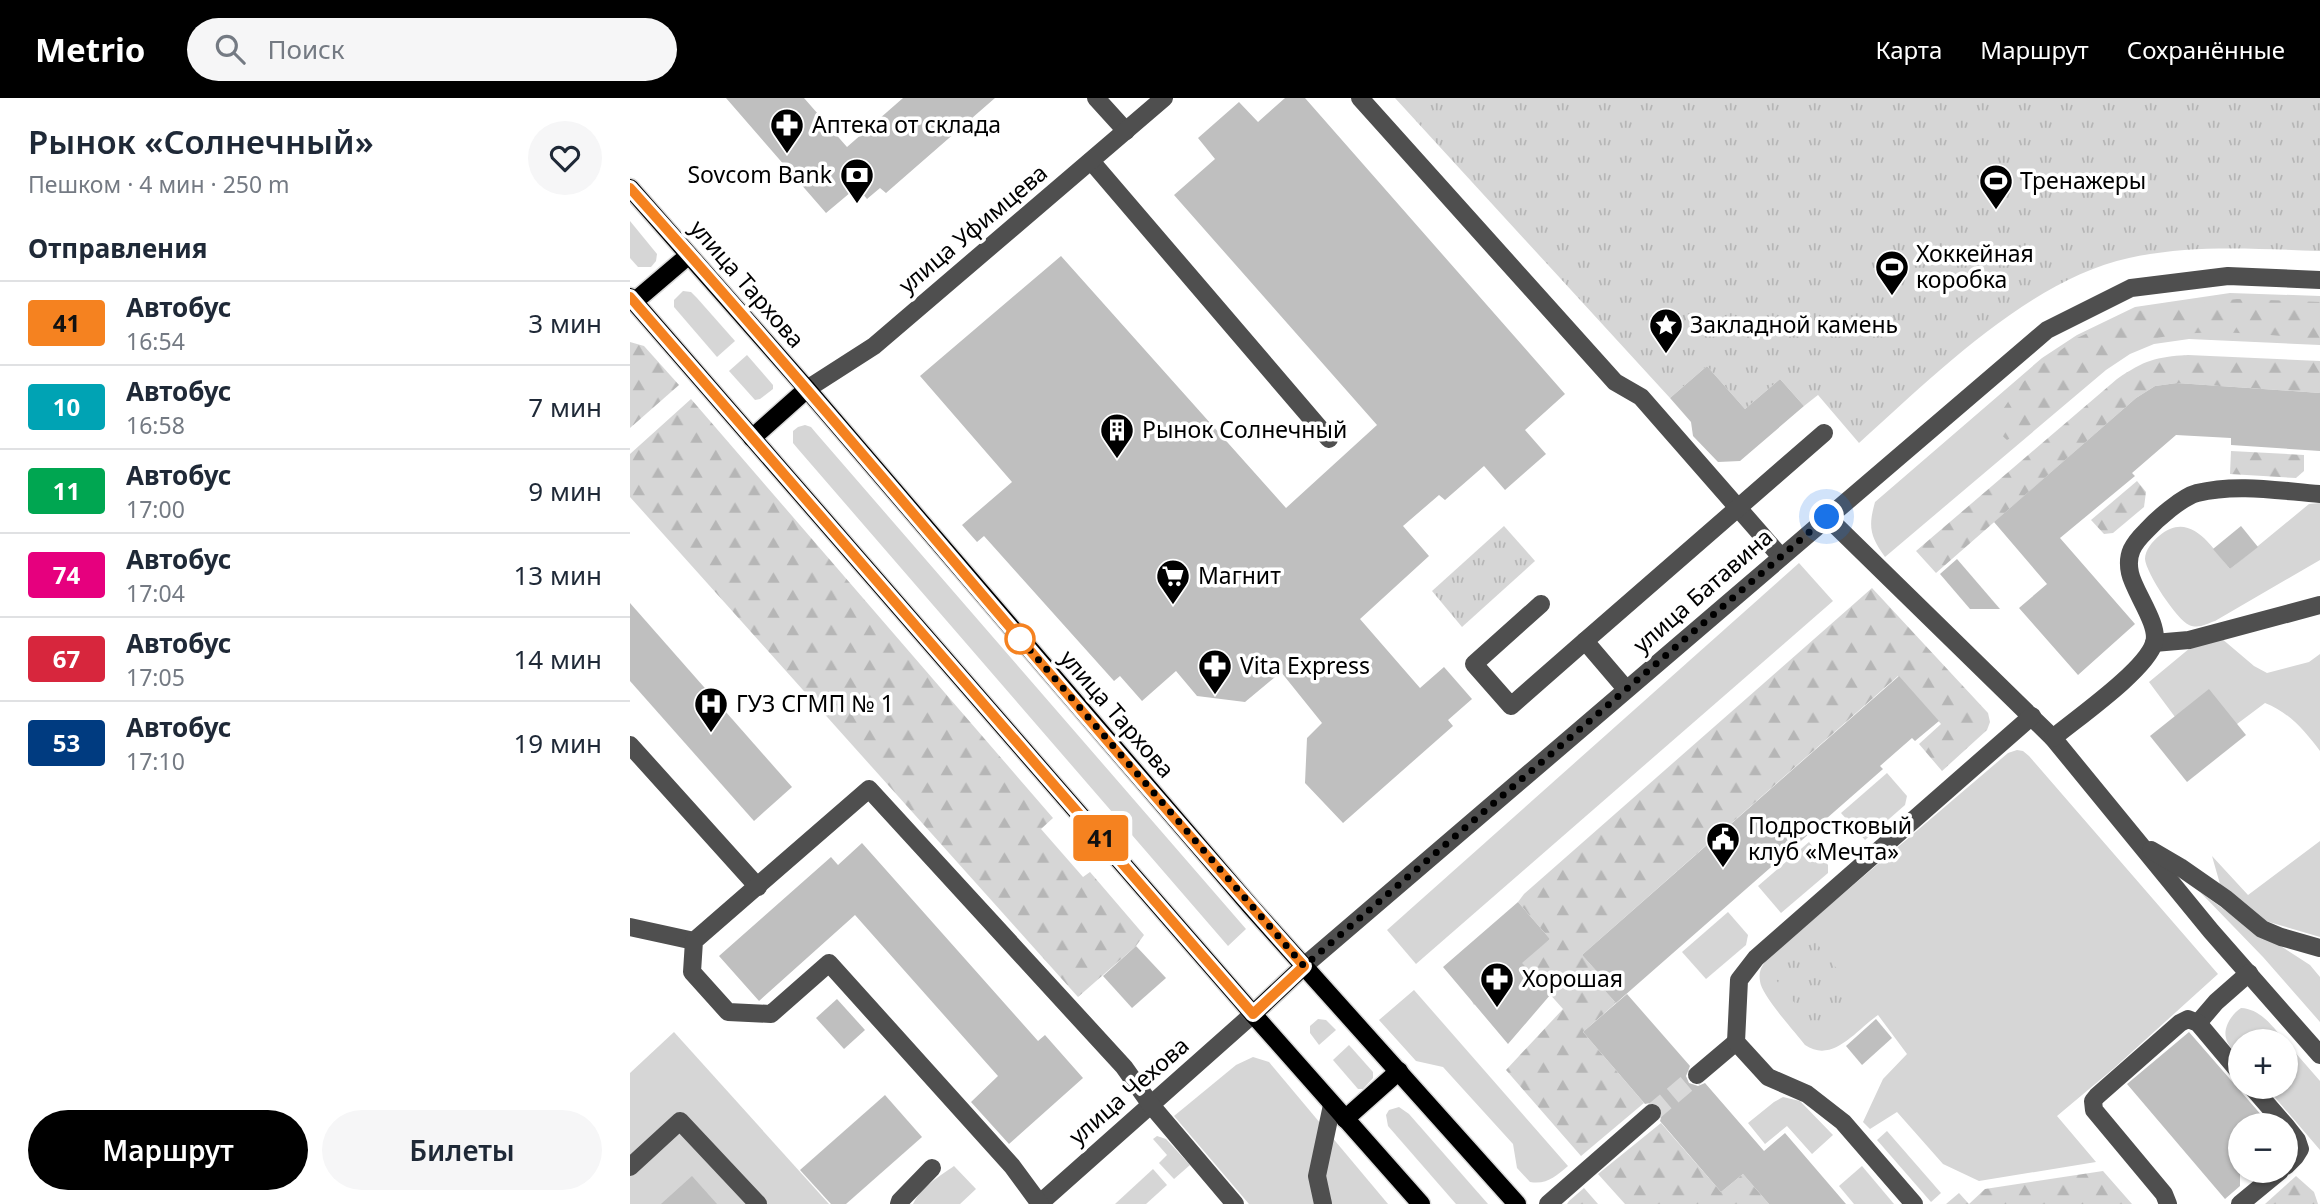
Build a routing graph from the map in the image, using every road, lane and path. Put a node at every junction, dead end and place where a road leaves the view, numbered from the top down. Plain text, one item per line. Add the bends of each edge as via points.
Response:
1 (1096, 98) edge
2 (1164, 98) edge
3 (1360, 98) edge
4 (1126, 131) junction
5 (1091, 161) junction
6 (630, 188) edge
7 (689, 255) junction
8 (2320, 280) edge
9 (631, 301) edge
10 (807, 389) junction
11 (1824, 433) dead end
12 (752, 438) junction
13 (1329, 439) dead end
14 (2320, 494) edge
15 (1738, 507) junction
16 (1827, 517) junction
17 (1781, 556) junction
18 (1541, 604) dead end
19 (2320, 605) edge
20 (1585, 641) junction
21 (2154, 643) junction
22 (1626, 689) junction
23 (2032, 716) junction
24 (2053, 738) junction
25 (630, 745) edge
26 (2139, 843) junction
27 (758, 887) junction
28 (630, 927) edge
29 (694, 941) junction
30 (2320, 948) edge
31 (1304, 966) junction
32 (2249, 973) junction
33 (1253, 1014) junction
34 (2198, 1023) junction
35 (1736, 1042) junction
36 (2320, 1055) edge
37 (2228, 1059) edge
38 (1399, 1071) junction
39 (1697, 1075) tunnel mouth
40 (2262, 1099) edge
41 (1151, 1105) junction
42 (1332, 1105) junction
43 (1653, 1113) tunnel mouth
44 (2274, 1113) edge
45 (1345, 1119) junction
46 (630, 1167) edge
47 (932, 1168) dead end
48 (2265, 1183) edge
49 (758, 1204) edge
50 (899, 1204) edge
51 (1039, 1204) edge
52 (1235, 1204) edge
53 (1323, 1204) edge
54 (1421, 1204) edge
55 (1517, 1204) edge
56 (1548, 1204) edge
57 (1914, 1204) edge
58 (2168, 1204) edge
59 (2240, 1204) edge

1 - 4 street
2 - 4 street, улица Уфимцева
3 - 15 street via 1615,382 1641,397
4 - 5 street, улица Уфимцева
5 - 10 street, улица Уфимцева via 874,346
5 - 13 street
6 - 7 main road, улица Тархова
7 - 9 main road
7 - 10 main road, улица Тархова
8 - 16 street, улица Батавина via 2228,276 2131,288 2047,330
9 - 12 main road
10 - 12 main road
10 - 31 main road, улица Тархова
11 - 15 street
12 - 33 main road
14 - 21 street via 2233,488 2207,491 2194,494 2157,519 2128,557 2130,576 2154,631
15 - 17 street
15 - 20 street
16 - 17 street, улица Батавина
16 - 23 street
17 - 22 street, улица Батавина
18 - 20 street via 1474,663 1511,706
19 - 21 street via 2189,640
20 - 22 street
21 - 24 street via 2140,666
22 - 31 street, улица Батавина
23 - 24 street
23 - 35 street via 1756,958 1739,981
24 - 26 street
25 - 27 street
26 - 30 street via 2192,875 2262,929
26 - 32 street
27 - 29 street
27 - 41 street via 869,789 1116,1058
28 - 29 street
29 - 51 street via 692,972 728,1012 771,1014 829,962 1012,1166
31 - 33 main road
31 - 38 main road, улица Тархова
32 - 34 street
32 - 36 street
33 - 41 street, улица Чехова
33 - 42 main road
34 - 37 street
34 - 58 street via 2188,1019 2180,1023 2093,1101 2094,1110
35 - 39 street
35 - 57 street via 1768,1077 1807,1094 1843,1122
38 - 45 main road
38 - 55 main road, улица Тархова
40 - 44 street
41 - 51 street, улица Чехова
41 - 52 street
42 - 45 main road
42 - 53 street via 1317,1176
43 - 56 street
45 - 54 main road
46 - 49 street via 680,1121
47 - 50 street
48 - 59 street

